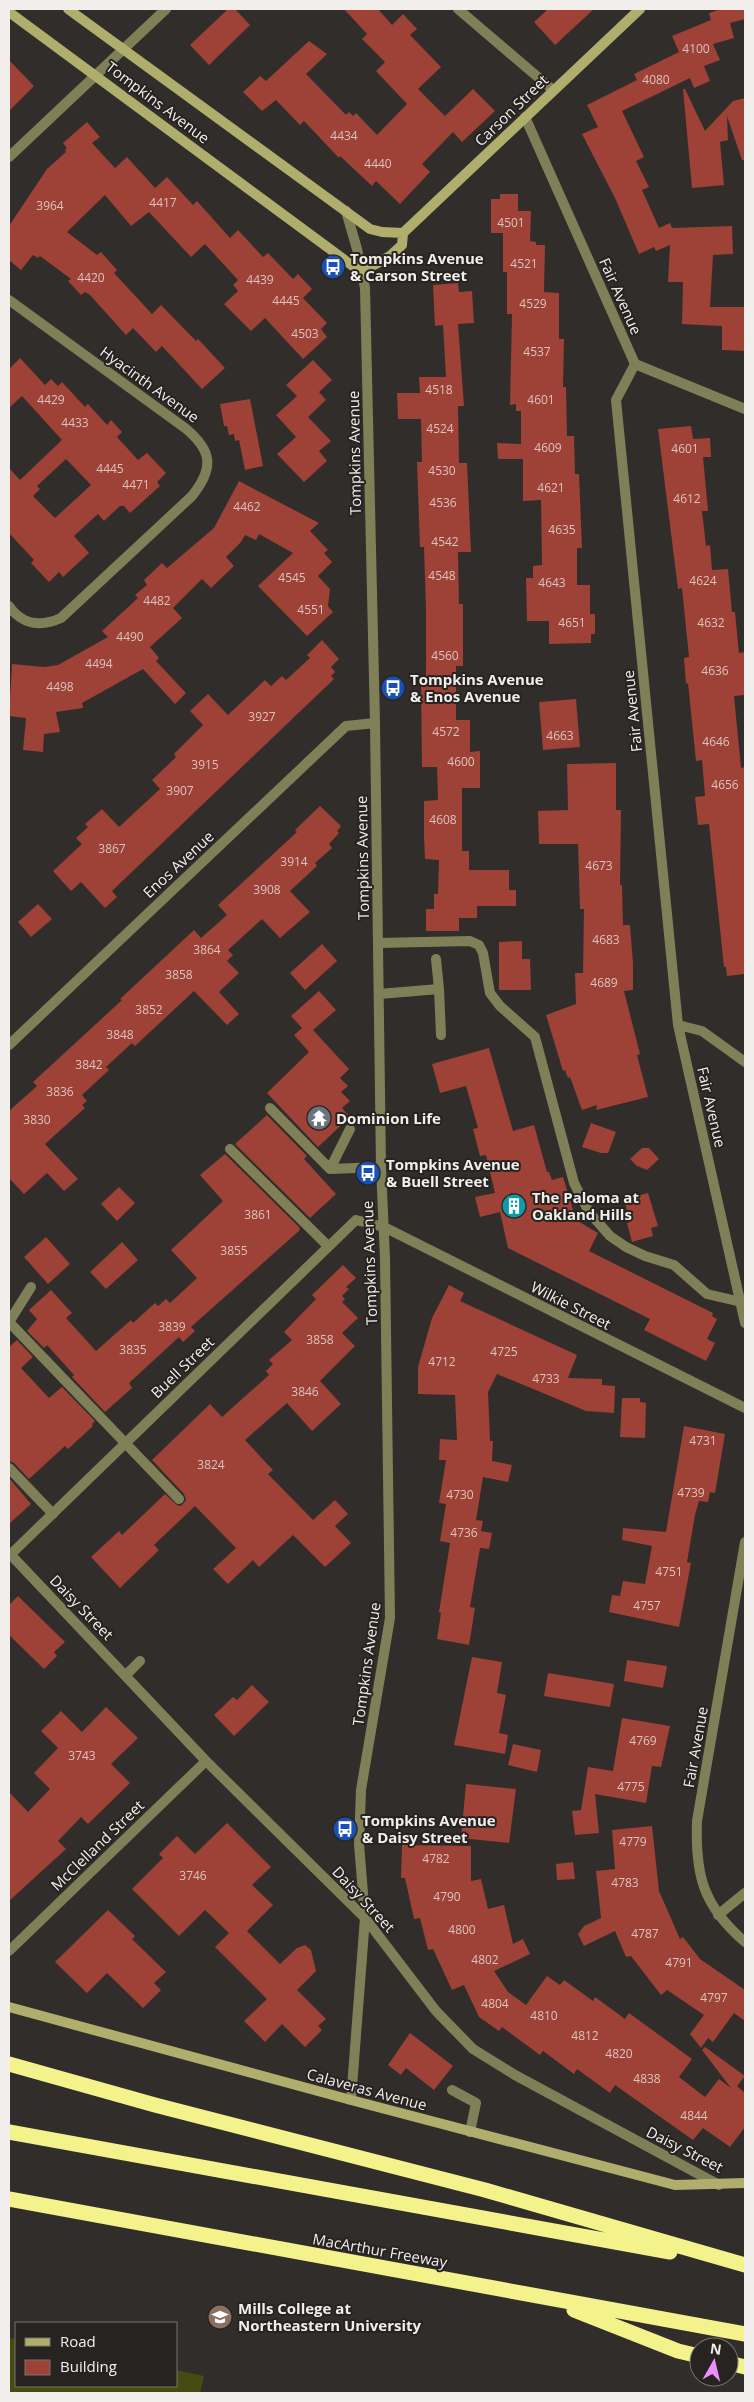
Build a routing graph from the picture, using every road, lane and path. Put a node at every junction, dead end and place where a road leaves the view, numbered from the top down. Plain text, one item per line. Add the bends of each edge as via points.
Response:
1 (68, 9) edge
2 (166, 9) edge
3 (458, 9) edge
4 (640, 9) edge
5 (9, 12) edge
6 (123, 49) junction
7 (97, 75) junction
8 (553, 90) junction
9 (525, 117) junction
10 (9, 157) edge
11 (346, 211) junction
12 (403, 233) junction
13 (361, 272) junction
14 (9, 300) edge
15 (635, 364) junction
16 (745, 409) edge
17 (9, 606) edge
18 (376, 723) junction
19 (378, 943) junction
20 (436, 959) dead end
21 (439, 989) junction
22 (379, 994) junction
23 (678, 1024) junction
24 (441, 1035) dead end
25 (9, 1045) edge
26 (745, 1062) edge
27 (270, 1108) dead end
28 (350, 1129) dead end
29 (230, 1149) dead end
30 (381, 1167) junction
31 (330, 1169) junction
32 (384, 1227) junction
33 (328, 1246) junction
34 (31, 1286) dead end
35 (741, 1302) junction
36 (745, 1323) edge
37 (745, 1408) edge
38 (124, 1443) junction
39 (9, 1468) edge
40 (179, 1499) dead end
41 (53, 1514) junction
42 (745, 1542) edge
43 (10, 1555) edge
44 (140, 1661) dead end
45 (126, 1675) junction
46 (206, 1761) junction
47 (745, 1893) edge
48 (718, 1915) junction
49 (365, 1918) junction
50 (745, 1942) edge
51 (9, 1951) edge
52 (9, 2007) edge
53 (9, 2064) edge
54 (452, 2090) dead end
55 (351, 2100) junction
56 (9, 2132) edge
57 (470, 2132) junction
58 (745, 2183) edge
59 (719, 2185) junction
60 (9, 2199) edge
61 (745, 2265) edge
62 (542, 2298) junction
63 (745, 2334) edge
64 (689, 2354) edge

1 - 6 street, Tompkins Avenue
2 - 6 street
3 - 8 street
4 - 8 street, Carson Street
5 - 7 street, Tompkins Avenue
6 - 7 street
6 - 11 street, Tompkins Avenue
7 - 10 street
7 - 13 street, Tompkins Avenue
8 - 9 street, Carson Street
9 - 12 street, Carson Street
9 - 15 street, Fair Avenue
11 - 12 street, Tompkins Avenue via 370,229
11 - 13 street, Tompkins Avenue
12 - 13 street via 402,245 390,256
13 - 18 street, Tompkins Avenue via 365,288
14 - 17 street, Hyacinth Avenue via 185,428 198,439 208,459 204,480 192,496 61,618 48,624 33,624 21,619
15 - 16 street
15 - 23 street, Fair Avenue via 616,400
18 - 19 street, Tompkins Avenue
18 - 25 street, Enos Avenue via 346,726
19 - 22 street, Tompkins Avenue
19 - 35 street via 470,941 479,945 490,992 500,1006 535,1037 574,1183 589,1212 610,1236 626,1247 674,1265 707,1294
20 - 21 street
21 - 22 street
21 - 24 street
22 - 30 street, Tompkins Avenue
23 - 26 street via 702,1031
23 - 35 street, Fair Avenue
27 - 31 street
28 - 31 street
29 - 33 street
30 - 31 street
30 - 32 street, Tompkins Avenue
32 - 33 street, Buell Street via 356,1220
32 - 37 street, Wilkie Street
32 - 49 street, Tompkins Avenue via 390,1618 361,1790 359,1844
33 - 38 street, Buell Street
34 - 38 street via 9,1322
35 - 36 street, Fair Avenue
38 - 40 street
38 - 41 street, Buell Street
39 - 41 street
41 - 43 street, Buell Street
42 - 48 street, Fair Avenue via 697,1821 696,1854 700,1878
43 - 45 street, Daisy Street
44 - 45 street
45 - 46 street, Daisy Street
46 - 49 street, Daisy Street
46 - 51 street, McClelland Street
47 - 48 street
48 - 50 street, Fair Avenue
49 - 55 street, Tompkins Avenue
49 - 59 street, Daisy Street via 436,2011 473,2049
52 - 55 street, Calaveras Avenue
53 - 61 highway via 165,2108 485,2190
54 - 57 street via 476,2103
55 - 57 street, Calaveras Avenue
56 - 61 highway
57 - 59 street, Calaveras Avenue via 675,2186
58 - 59 street, Daisy Street
60 - 62 highway, MacArthur Freeway
62 - 63 highway, MacArthur Freeway
62 - 64 highway

